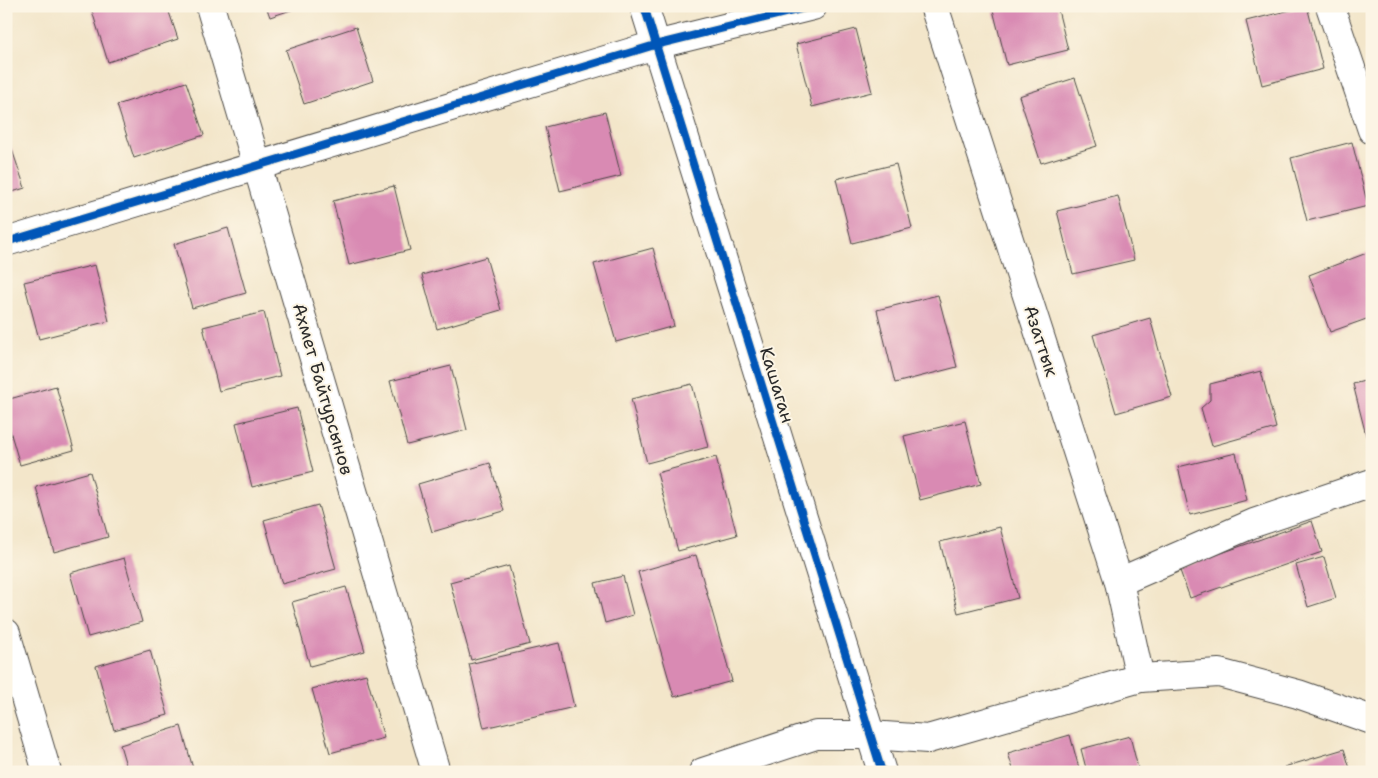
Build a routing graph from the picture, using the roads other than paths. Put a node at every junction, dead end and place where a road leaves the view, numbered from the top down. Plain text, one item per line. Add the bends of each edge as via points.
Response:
1 (210, 6) edge
2 (644, 6) edge
3 (814, 6) edge
4 (934, 6) edge
5 (1330, 6) edge
6 (655, 45) junction
7 (1372, 130) edge
8 (257, 165) junction
9 (6, 242) edge
10 (1372, 483) edge
11 (1119, 582) junction
12 (6, 633) edge
13 (1140, 678) junction
14 (1372, 720) edge
15 (870, 734) junction
16 (47, 772) edge
17 (436, 772) edge
18 (703, 772) edge
19 (882, 772) edge

1 - 8 street, Ахмет Байтурсынов
2 - 6 street, Кашаган
3 - 6 street
4 - 11 street, Азаттык
5 - 7 street
6 - 8 street
6 - 15 street, Кашаган
8 - 9 street
8 - 17 street, Ахмет Байтурсынов
10 - 11 street via 1254,523
11 - 13 street, Азаттык
12 - 16 street
13 - 14 street via 1219,673 1298,694
13 - 15 street via 928,739
15 - 18 street via 816,735
15 - 19 street, Кашаган

